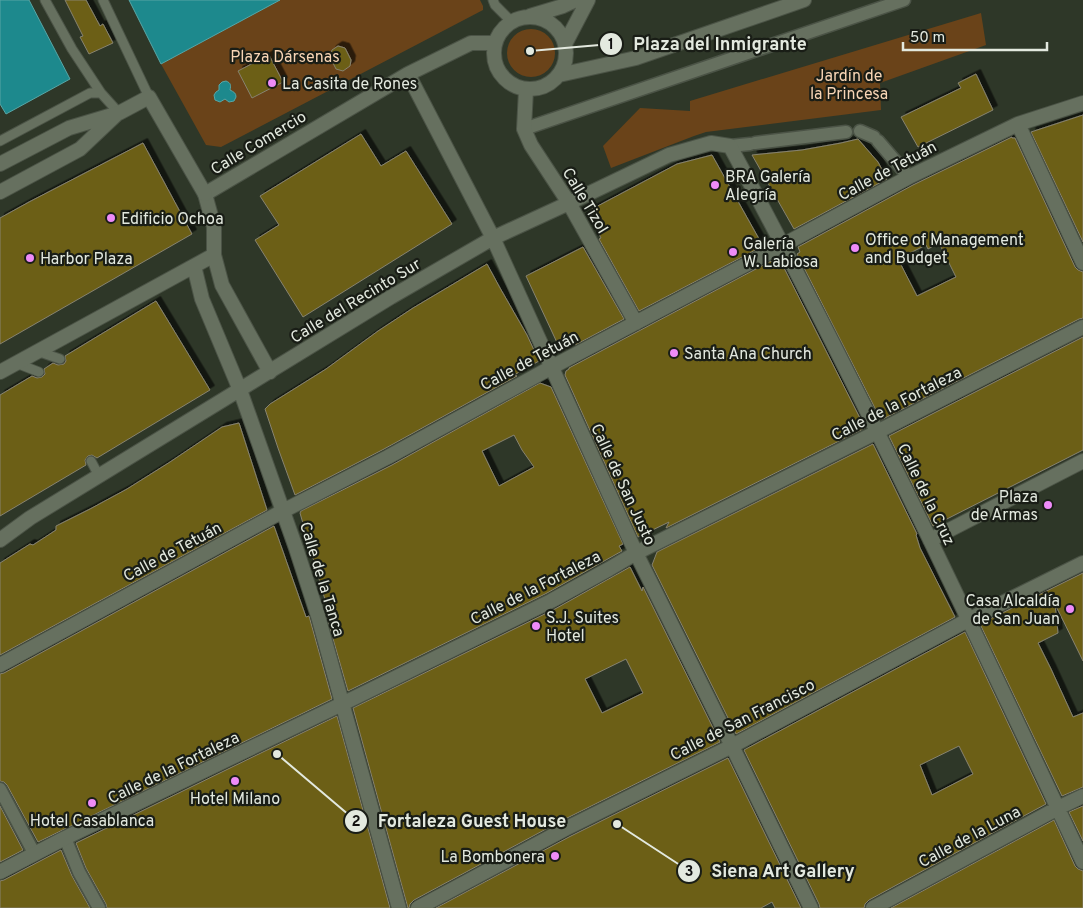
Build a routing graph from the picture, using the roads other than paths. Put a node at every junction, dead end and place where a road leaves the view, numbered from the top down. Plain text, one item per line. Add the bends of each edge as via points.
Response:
1 (45, 0) edge
2 (103, 0) edge
3 (493, 0) edge
4 (576, 0) edge
5 (588, 0) edge
6 (804, 0) edge
7 (904, 0) edge
8 (528, 17) junction
9 (512, 22) junction
10 (494, 43) junction
11 (565, 44) junction
12 (408, 74) junction
13 (558, 75) junction
14 (526, 90) junction
15 (101, 93) junction
16 (150, 97) junction
17 (1083, 103) edge
18 (119, 112) junction
19 (1018, 124) junction
20 (524, 129) junction
21 (860, 131) dead end
22 (846, 132) dead end
23 (0, 141) edge
24 (730, 146) junction
25 (0, 164) edge
26 (909, 176) junction
27 (0, 192) edge
28 (204, 194) junction
29 (569, 203) junction
30 (493, 238) junction
31 (783, 245) junction
32 (214, 255) junction
33 (1083, 263) edge
34 (194, 266) junction
35 (636, 322) junction
36 (1083, 327) edge
37 (37, 351) junction
38 (60, 359) dead end
39 (16, 363) junction
40 (552, 367) junction
41 (0, 372) edge
42 (38, 372) dead end
43 (270, 372) junction
44 (240, 390) junction
45 (878, 432) junction
46 (1083, 461) edge
47 (91, 462) dead end
48 (99, 476) junction
49 (283, 511) junction
50 (0, 540) edge
51 (930, 540) junction
52 (636, 553) junction
53 (1083, 562) edge
54 (968, 620) junction
55 (0, 665) edge
56 (342, 704) junction
57 (732, 746) junction
58 (0, 789) edge
59 (1083, 796) edge
60 (1058, 808) junction
61 (65, 838) junction
62 (34, 853) junction
63 (1083, 862) edge
64 (0, 872) edge
65 (99, 908) edge
66 (400, 908) edge
67 (418, 908) edge
68 (811, 908) edge
69 (873, 908) edge

1 - 15 lane
2 - 16 lane
3 - 9 lane
4 - 8 street
5 - 11 street
6 - 13 street via 636,58
7 - 20 street
8 - 9 street
8 - 11 street via 540,18 551,24 560,32
9 - 10 street
10 - 12 street, Calle Comercio via 471,43
10 - 14 street via 497,69 515,86
11 - 13 street via 564,65
12 - 28 street, Calle Comercio
12 - 30 street, Calle de San Justo
13 - 14 street via 550,83
14 - 20 street, Calle Tizol
15 - 18 lane
15 - 23 lane via 90,93
16 - 18 street
16 - 28 street
17 - 19 street, Calle de Tetuán
18 - 25 street via 69,128
18 - 27 street via 80,149
19 - 26 street, Calle de Tetuán
19 - 33 street
20 - 29 street, Calle Tizol
21 - 26 street via 876,139
22 - 24 street, Calle del Recinto Sur
24 - 29 street, Calle del Recinto Sur via 711,143 669,155
24 - 31 street, Calle de la Cruz
26 - 31 street, Calle de Tetuán
28 - 32 street, Calle Comercio via 214,228
29 - 30 street, Calle del Recinto Sur
29 - 35 street, Calle Tizol
30 - 40 street, Calle de San Justo
30 - 43 street, Calle del Recinto Sur
31 - 35 street, Calle de Tetuán
31 - 45 street, Calle de la Cruz
32 - 34 street
32 - 43 street via 222,285
34 - 37 street
34 - 44 street, Calle de la Tanca via 202,299
35 - 40 street, Calle de Tetuán
36 - 45 street, Calle de la Fortaleza
37 - 38 lane
37 - 39 street
39 - 41 street
39 - 42 lane
40 - 49 street, Calle de Tetuán
40 - 52 street, Calle de San Justo
43 - 44 street, Calle del Recinto Sur
44 - 48 street, Calle del Recinto Sur
44 - 49 street, Calle de la Tanca
45 - 51 street, Calle de la Cruz
45 - 52 street, Calle de la Fortaleza
46 - 51 street
47 - 48 lane
48 - 50 street, Calle del Recinto Sur
49 - 55 street, Calle de Tetuán
49 - 56 street, Calle de la Tanca via 318,616
51 - 54 street, Calle de la Cruz
52 - 56 street, Calle de la Fortaleza via 551,601
52 - 57 street, Calle de San Justo
53 - 54 street, Calle de San Francisco
54 - 57 street, Calle de San Francisco
54 - 60 street, Calle de la Cruz
56 - 61 street, Calle de la Fortaleza
56 - 66 street, Calle de la Tanca
57 - 67 street, Calle de San Francisco via 565,829
57 - 68 street, Calle de San Justo
58 - 62 street
59 - 60 street, Calle de la Luna
60 - 63 street, Calle de la Cruz
60 - 69 street, Calle de la Luna
61 - 62 street, Calle de la Fortaleza
61 - 65 street
62 - 64 street, Calle de la Fortaleza

